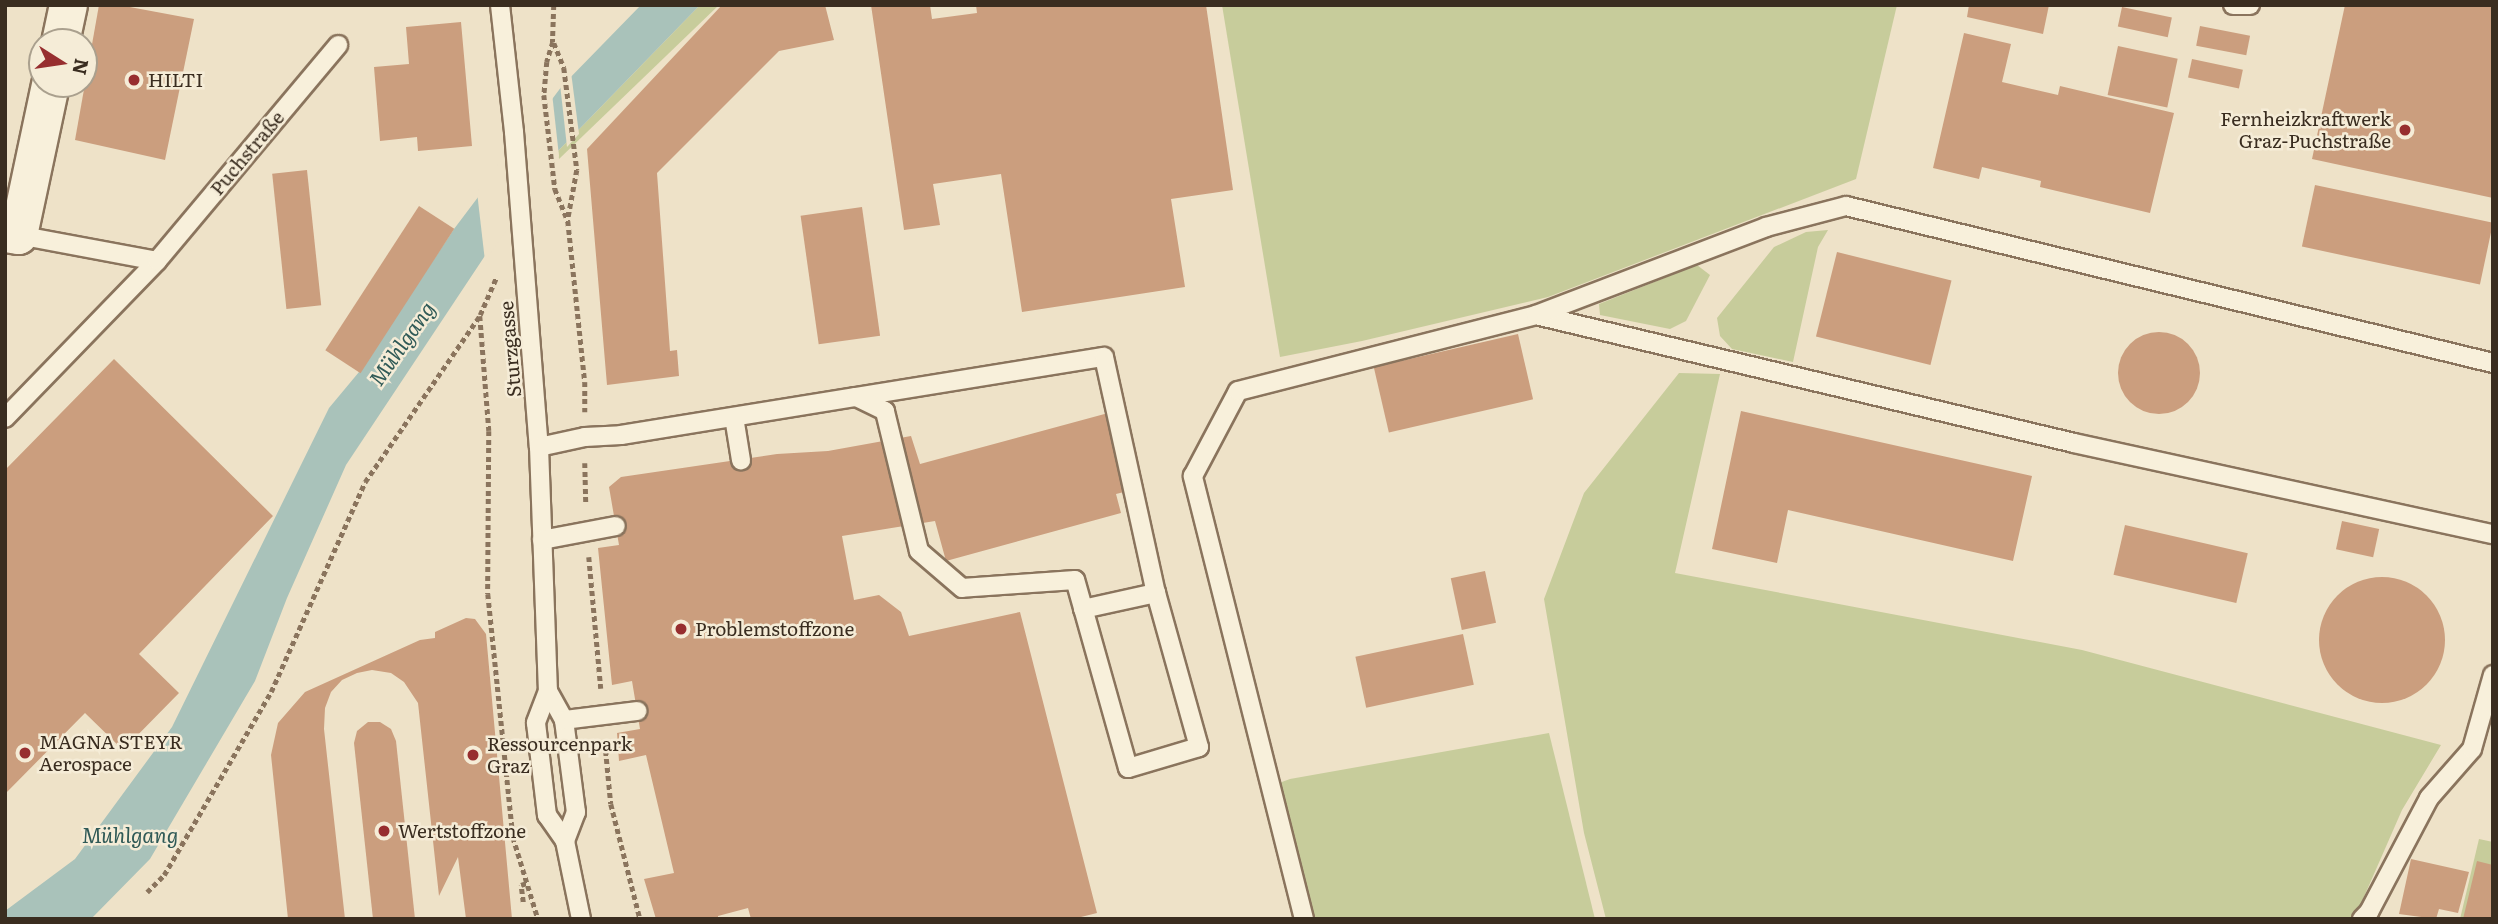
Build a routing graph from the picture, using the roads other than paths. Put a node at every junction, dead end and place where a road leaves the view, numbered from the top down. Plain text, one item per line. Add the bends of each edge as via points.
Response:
1 (68, 5) edge
2 (500, 5) edge
3 (2233, 5) edge
4 (2250, 5) edge
5 (63, 28) edge
6 (338, 45) dead end
7 (46, 98) edge
8 (11, 234) edge
9 (157, 261) junction
10 (1536, 316) junction
11 (2493, 363) edge
12 (856, 397) junction
13 (734, 417) junction
14 (5, 418) edge
15 (539, 447) junction
16 (741, 460) dead end
17 (616, 526) dead end
18 (2493, 534) edge
19 (542, 540) junction
20 (1156, 593) junction
21 (1083, 609) junction
22 (2493, 675) edge
23 (548, 691) junction
24 (637, 711) dead end
25 (564, 720) junction
26 (565, 841) junction
27 (581, 919) edge
28 (1304, 919) edge
29 (2362, 919) edge

1 - 5 street
2 - 15 lane, Sturzgasse
3 - 4 lane
6 - 9 lane, Puchstraße
7 - 8 street
8 - 9 lane
9 - 14 lane, Puchstraße
10 - 11 lane via 1766,227 1846,206
10 - 18 lane via 2074,443
10 - 28 lane via 1238,391 1193,476
12 - 13 lane
12 - 20 lane via 1104,357
12 - 21 lane via 885,411 919,551 961,588 1075,580
13 - 15 lane
13 - 16 lane
15 - 19 lane, Sturzgasse
17 - 19 lane
19 - 23 lane, Sturzgasse
20 - 21 lane
20 - 21 lane via 1199,747 1128,768
22 - 29 lane via 2472,749 2430,798 2370,912
23 - 25 lane, Sturzgasse
23 - 26 lane, Sturzgasse via 536,723 547,815
24 - 25 lane
25 - 26 lane, Sturzgasse via 576,812
26 - 27 lane, Sturzgasse

